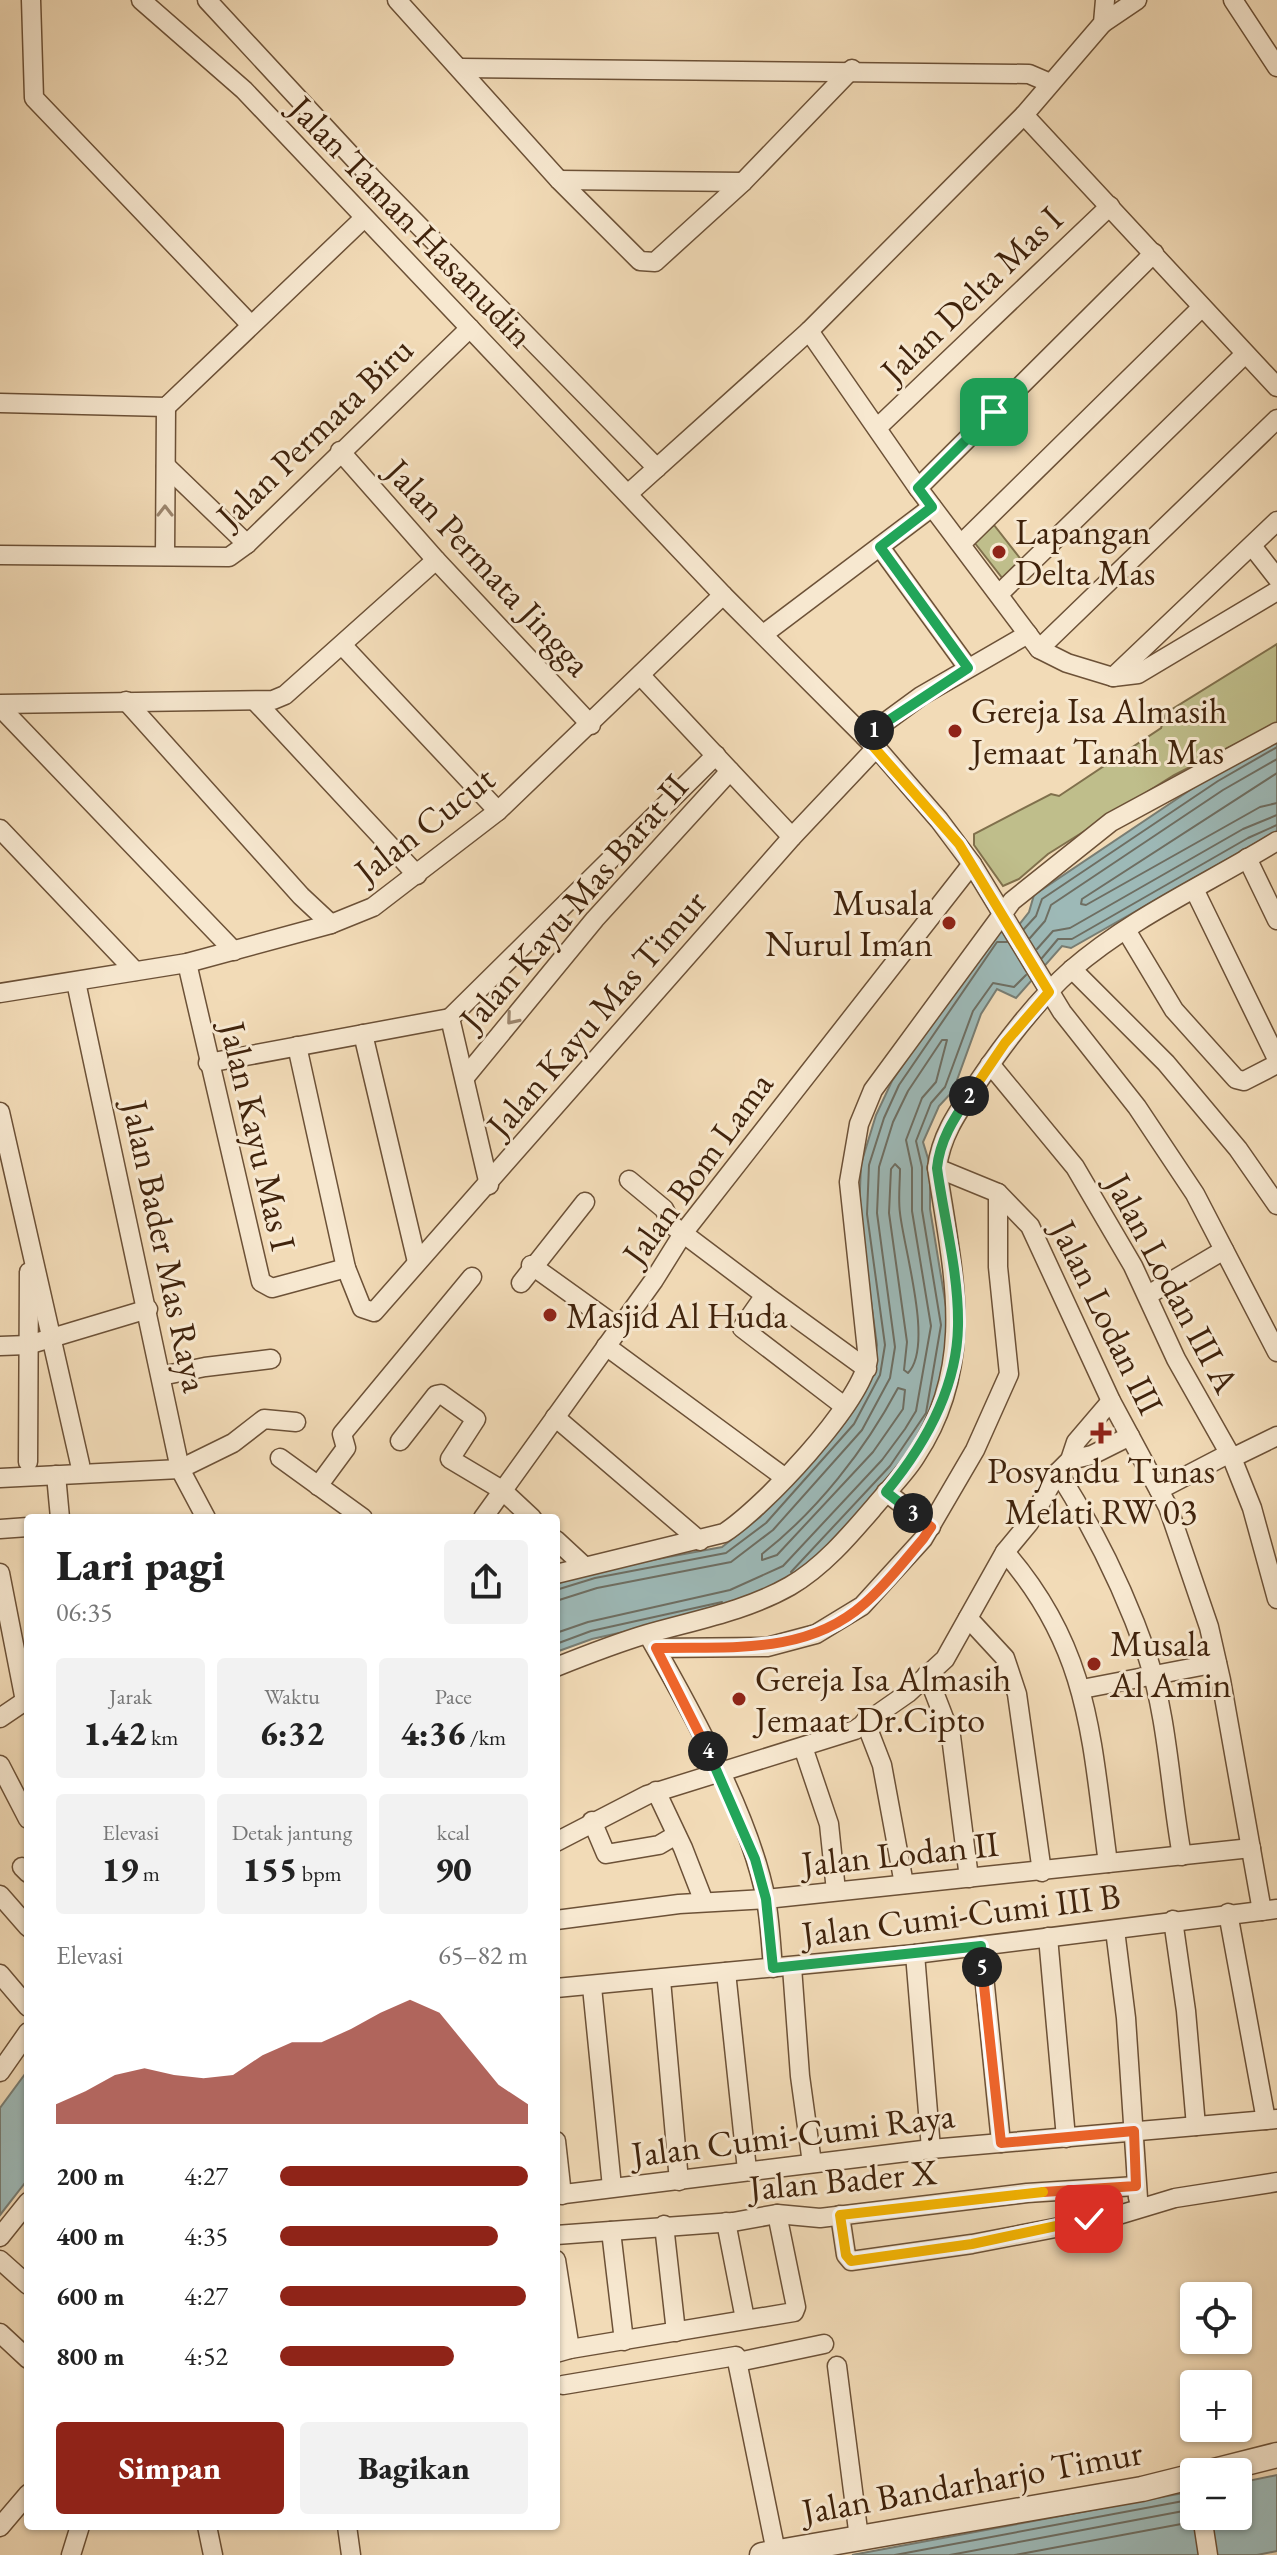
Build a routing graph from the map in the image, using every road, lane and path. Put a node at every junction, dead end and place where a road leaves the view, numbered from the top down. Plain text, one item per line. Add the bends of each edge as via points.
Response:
1 (31, 0) edge
2 (141, 0) edge
3 (207, 0) edge
4 (397, 0) edge
5 (1105, 0) edge
6 (1137, 0) edge
7 (1233, 0) edge
8 (1103, 23) junction
9 (1275, 60) edge
10 (461, 68) junction
11 (852, 69) junction
12 (1050, 83) junction
13 (1024, 115) junction
14 (559, 180) junction
15 (743, 182) junction
16 (1110, 206) junction
17 (363, 219) junction
18 (1154, 253) junction
19 (1202, 307) junction
20 (251, 325) junction
21 (470, 328) junction
22 (809, 331) junction
23 (1245, 354) junction
24 (1277, 387) edge
25 (0, 403) edge
26 (166, 407) junction
27 (1277, 419) edge
28 (877, 428) junction
29 (340, 451) junction
30 (166, 466) junction
31 (657, 468) junction
32 (918, 488) junction
33 (629, 493) junction
34 (932, 507) junction
35 (1277, 521) edge
36 (247, 544) junction
37 (961, 544) junction
38 (1252, 546) junction
39 (880, 547) junction
40 (0, 555) edge
41 (165, 556) junction
42 (436, 560) junction
43 (1277, 578) edge
44 (1277, 591) edge
45 (999, 594) junction
46 (723, 595) junction
47 (1193, 601) junction
48 (1211, 629) junction
49 (765, 633) junction
50 (1034, 642) junction
51 (343, 646) junction
52 (968, 668) junction
53 (642, 677) junction
54 (1113, 677) junction
55 (126, 701) junction
56 (256, 702) junction
57 (0, 705) edge
58 (591, 725) junction
59 (1277, 732) edge
60 (871, 742) junction
61 (716, 755) junction
62 (730, 771) junction
63 (498, 811) junction
64 (0, 829) edge
65 (792, 837) junction
66 (1277, 841) edge
67 (1247, 858) junction
68 (972, 864) junction
69 (417, 875) junction
70 (1195, 891) junction
71 (1003, 916) junction
72 (1277, 920) edge
73 (331, 924) junction
74 (1126, 930) junction
75 (234, 951) junction
76 (187, 963) junction
77 (1072, 969) junction
78 (135, 971) junction
79 (76, 982) junction
80 (1046, 987) junction
81 (0, 993) edge
82 (450, 1018) junction
83 (363, 1034) junction
84 (297, 1046) junction
85 (1277, 1061) edge
86 (208, 1063) junction
87 (990, 1064) junction
88 (466, 1076) junction
89 (0, 1112) edge
90 (937, 1168) junction
91 (629, 1180) dead end
92 (489, 1185) junction
93 (998, 1193) junction
94 (585, 1202) dead end
95 (1277, 1205) edge
96 (684, 1232) junction
97 (30, 1242) junction
98 (1224, 1250) junction
99 (417, 1262) junction
100 (533, 1266) junction
101 (346, 1268) junction
102 (472, 1277) dead end
103 (521, 1283) dead end
104 (765, 1295) junction
105 (1148, 1295) junction
106 (148, 1309) junction
107 (619, 1328) junction
108 (51, 1336) junction
109 (28, 1345) junction
110 (0, 1346) edge
111 (606, 1346) junction
112 (1277, 1352) edge
113 (271, 1359) dead end
114 (867, 1369) junction
115 (161, 1376) junction
116 (1111, 1401) junction
117 (844, 1406) junction
118 (555, 1417) junction
119 (296, 1422) dead end
120 (1130, 1436) junction
121 (1277, 1436) edge
122 (400, 1441) dead end
123 (1231, 1455) junction
124 (280, 1458) dead end
125 (28, 1462) dead end
126 (80, 1464) dead end
127 (1064, 1466) junction
128 (180, 1469) junction
129 (56, 1475) junction
130 (784, 1477) junction
131 (0, 1478) edge
132 (318, 1486) junction
133 (502, 1490) junction
134 (1159, 1490) junction
135 (886, 1492) junction
136 (60, 1514) edge
137 (204, 1514) edge
138 (357, 1514) edge
139 (486, 1514) edge
140 (528, 1514) edge
141 (24, 1527) edge
142 (931, 1527) junction
143 (0, 1529) edge
144 (700, 1541) junction
145 (560, 1544) edge
146 (1005, 1552) junction
147 (583, 1565) junction
148 (0, 1573) edge
149 (560, 1573) edge
150 (1277, 1599) edge
151 (968, 1618) junction
152 (652, 1641) junction
153 (1217, 1663) junction
154 (560, 1666) edge
155 (927, 1674) junction
156 (1151, 1675) junction
157 (1082, 1689) junction
158 (24, 1690) edge
159 (24, 1701) edge
160 (0, 1718) edge
161 (865, 1721) junction
162 (803, 1747) junction
163 (0, 1765) edge
164 (720, 1773) junction
165 (656, 1791) junction
166 (24, 1811) edge
167 (592, 1821) junction
168 (676, 1835) junction
169 (560, 1840) edge
170 (1251, 1848) junction
171 (1182, 1856) junction
172 (1108, 1863) junction
173 (1042, 1872) junction
174 (969, 1878) junction
175 (904, 1884) junction
176 (836, 1891) junction
177 (0, 1895) edge
178 (766, 1899) junction
179 (704, 1902) junction
180 (1270, 1910) edge
181 (1228, 1913) junction
182 (560, 1920) edge
183 (1173, 1920) junction
184 (24, 1922) edge
185 (1115, 1930) junction
186 (1048, 1937) junction
187 (981, 1946) junction
188 (915, 1954) junction
189 (783, 1967) junction
190 (726, 1972) junction
191 (0, 1974) edge
192 (661, 1980) junction
193 (592, 1987) junction
194 (560, 1988) edge
195 (24, 2002) edge
196 (24, 2037) edge
197 (3, 2061) edge
198 (1271, 2120) edge
199 (1196, 2126) junction
200 (1134, 2131) junction
201 (1066, 2138) junction
202 (1001, 2143) junction
203 (931, 2149) junction
204 (812, 2163) junction
205 (747, 2170) junction
206 (679, 2181) junction
207 (1277, 2182) edge
208 (1136, 2186) junction
209 (612, 2187) junction
210 (560, 2195) edge
211 (24, 2207) edge
212 (1139, 2207) junction
213 (777, 2214) junction
214 (840, 2215) junction
215 (726, 2222) junction
216 (664, 2225) junction
217 (611, 2231) junction
218 (560, 2235) edge
219 (0, 2237) edge
220 (0, 2260) edge
221 (24, 2281) edge
222 (560, 2312) edge
223 (745, 2319) junction
224 (676, 2332) junction
225 (0, 2333) edge
226 (624, 2341) junction
227 (824, 2344) dead end
228 (563, 2351) edge
229 (24, 2355) edge
230 (738, 2362) junction
231 (837, 2366) dead end
232 (563, 2385) dead end
233 (1277, 2455) edge
234 (1252, 2461) edge
235 (1180, 2480) edge
236 (24, 2498) edge
237 (3, 2517) edge
238 (79, 2530) edge
239 (208, 2530) edge
240 (348, 2530) edge
241 (1204, 2530) edge
242 (859, 2538) junction
243 (769, 2554) edge
244 (71, 2555) edge
245 (213, 2555) edge
246 (351, 2555) edge
247 (1208, 2555) edge

1 - 20 street via 34,98
2 - 17 street, Jalan Taman Hasanudin via 244,90
3 - 31 street, Jalan Taman Hasanudin via 371,177
4 - 10 street
5 - 8 street
6 - 8 street
7 - 9 street
8 - 12 street
10 - 11 street
10 - 14 street
11 - 12 street via 1029,74
11 - 15 street
12 - 13 street
13 - 16 street
13 - 22 street
14 - 15 street
14 - 15 street via 640,261 649,263
16 - 18 street
16 - 28 street, Jalan Delta Mas I
17 - 20 street
17 - 21 street, Jalan Taman Hasanudin
18 - 19 street
18 - 32 street
19 - 23 street
19 - 37 street
20 - 26 street
21 - 29 street, Jalan Permata Biru
21 - 33 street, Jalan Taman Hasanudin
22 - 28 street
22 - 31 street
23 - 24 street
23 - 45 street
25 - 26 street
26 - 30 street
27 - 50 street, Jalan Kayu Mas Timur
28 - 32 street
29 - 36 street, Jalan Permata Biru
29 - 42 street, Jalan Permata Jingga
30 - 36 street
41 -> 30 street
31 - 33 street
32 - 34 street
33 - 46 street, Jalan Taman Hasanudin
34 - 37 street
34 - 39 street
35 - 38 street
36 - 41 street, Jalan Permata Biru via 229,557
37 - 45 street
38 - 43 street
38 - 47 street
39 - 49 street
39 - 52 street
40 - 41 street, Jalan Permata Biru
42 - 51 street
42 - 58 street, Jalan Permata Jingga
44 - 48 street
45 - 50 street
46 - 49 street, Jalan Taman Hasanudin
46 - 53 street, Jalan Cucut
47 - 48 street
47 - 54 street
48 - 54 street via 1138,674
49 - 60 street, Jalan Taman Hasanudin
50 - 52 street, Jalan Kayu Mas Timur
50 - 54 street via 1067,663
51 - 56 street via 285,695
51 - 63 street
52 - 60 street, Jalan Kayu Mas Timur
53 - 58 street, Jalan Cucut
53 - 61 street
55 - 56 street
55 - 57 street
55 - 73 street
56 - 69 street
57 - 75 street
58 - 63 street, Jalan Cucut
59 - 71 street via 1111,822 1012,901
60 - 65 street, Jalan Kayu Mas Timur
60 - 68 street, Jalan Taman Hasanudin
61 - 62 street
61 - 82 street
62 - 65 street
62 -> 88 street, Jalan Kayu Mas Barat II via 595,919
63 - 69 street, Jalan Cucut
64 - 78 street
65 - 92 street, Jalan Kayu Mas Timur
66 - 67 street
67 - 70 street
67 - 72 street
68 - 71 street, Jalan Taman Hasanudin
68 - 96 street, Jalan Bom Lama
69 - 73 street, Jalan Cucut via 373,907
70 - 74 street
70 - 85 street
71 - 80 street, Jalan Taman Hasanudin
71 - 114 street via 873,1090 859,1124 849,1182
73 - 75 street, Jalan Cucut
74 - 77 street
74 - 85 street via 1174,1010 1236,1079 1244,1081
75 - 76 street, Jalan Cucut
76 - 78 street, Jalan Cucut
76 - 86 street, Jalan Kayu Mas I
77 - 80 street
77 - 95 street via 1166,1063
78 - 79 street, Jalan Cucut
79 - 81 street, Jalan Cucut
79 - 106 street, Jalan Bader Mas Raya
80 - 87 street
80 - 98 street, Jalan Taman Hasanudin via 1137,1107 1195,1194
82 - 83 street
82 - 88 street
83 - 84 street
83 - 99 street
84 - 86 street
84 - 101 street
86 - 101 street, Jalan Kayu Mas I via 261,1282 272,1288
87 - 90 street via 949,1126
87 - 105 street, Jalan Lodan III A via 1075,1167
88 - 92 street
89 - 97 street
90 - 93 street, Jalan Lodan III
90 - 135 street via 957,1303 955,1352 937,1413 917,1456
91 - 96 street
92 - 99 street, Jalan Kayu Mas Timur
93 - 116 street, Jalan Lodan III via 1035,1236
93 - 142 street via 998,1267 1009,1374 975,1450
94 - 100 street
96 - 104 street
96 - 107 street, Jalan Bom Lama
97 - 108 street
97 - 109 street
98 - 105 street
98 - 112 street, Jalan Taman Hasanudin
99 - 101 street, Jalan Kayu Mas Timur via 374,1312 362,1308
100 - 103 street
100 - 107 street
102 - 132 street via 342,1434 346,1448
104 - 114 street
104 - 117 street via 742,1328
105 - 123 street, Jalan Lodan III A via 1176,1359
106 - 108 street
106 - 115 street, Jalan Bader Mas Raya
107 - 111 street, Jalan Bom Lama
108 - 109 street
108 - 126 street
109 - 110 street
109 - 125 street
111 - 118 street, Jalan Bom Lama
111 - 130 street
113 - 115 street
114 - 117 street
115 - 128 street, Jalan Bader Mas Raya
116 - 120 street, Jalan Lodan III
116 - 127 street via 1076,1442
117 - 130 street
118 - 133 street, Jalan Bom Lama
118 - 144 street
119 - 128 street via 264,1419 233,1443
120 - 127 street
120 - 134 street, Jalan Lodan III
121 - 123 street
122 - 133 street via 441,1394 476,1419 450,1459
123 - 134 street
123 - 150 street, Jalan Lodan III A
124 - 132 street
127 - 146 street
127 - 156 street
128 - 129 street
128 - 137 street, Jalan Bader Mas Raya
129 - 131 street
129 - 136 street
130 - 144 street via 748,1518
132 - 138 street
133 - 139 street, Jalan Bom Lama
133 - 140 street
134 - 153 street, Jalan Lodan III via 1187,1558
135 - 142 street
135 - 152 street via 824,1560 791,1585
141 - 143 street
142 - 152 street via 862,1606 816,1634 767,1647
144 - 147 street
145 - 147 street
146 - 151 street
146 - 157 street via 1035,1587
147 - 149 street
148 - 158 street
151 - 155 street via 945,1659
151 - 173 street via 1005,1658 1017,1694
152 - 154 street
152 - 164 street
153 - 156 street
153 - 170 street, Jalan Lodan III
155 - 161 street
155 - 174 street via 951,1736
156 - 157 street
156 - 171 street
157 - 172 street
159 - 160 street
161 - 162 street via 855,1730
161 - 175 street via 882,1765
162 - 164 street
162 - 176 street via 829,1824
163 - 166 street
164 - 165 street
164 - 178 street
165 - 167 street
165 - 168 street
167 - 168 street via 606,1854 659,1845
167 - 169 street
168 - 179 street
170 - 171 street, Jalan Lodan II
170 - 180 street, Jalan Lodan III
171 - 172 street, Jalan Lodan II
172 - 173 street, Jalan Lodan II
173 - 174 street, Jalan Lodan II
174 - 175 street, Jalan Lodan II
175 - 176 street, Jalan Lodan II
176 - 178 street, Jalan Lodan II
177 - 184 street
178 - 179 street, Jalan Lodan II
178 - 189 street
179 - 182 street, Jalan Lodan II
180 - 181 street, Jalan Cumi-Cumi III B
181 - 183 street, Jalan Cumi-Cumi III B
181 - 198 street
183 - 185 street, Jalan Cumi-Cumi III B
183 - 199 street
185 - 186 street, Jalan Cumi-Cumi III B
185 - 200 street
186 - 187 street, Jalan Cumi-Cumi III B
186 - 201 street
187 - 188 street, Jalan Cumi-Cumi III B
187 - 202 street
188 - 189 street, Jalan Cumi-Cumi III B
188 - 203 street
189 - 190 street, Jalan Cumi-Cumi III B
189 - 204 street
190 - 192 street, Jalan Cumi-Cumi III B
190 - 205 street
191 - 195 street
192 - 193 street, Jalan Cumi-Cumi III B
192 - 206 street
193 - 194 street, Jalan Cumi-Cumi III B
193 - 209 street
196 - 197 street
198 - 199 street, Jalan Cumi-Cumi Raya
199 - 200 street, Jalan Cumi-Cumi Raya
200 - 201 street, Jalan Cumi-Cumi Raya
200 - 208 street
201 - 202 street, Jalan Cumi-Cumi Raya
202 - 203 street, Jalan Cumi-Cumi Raya
203 - 204 street, Jalan Cumi-Cumi Raya
204 - 205 street, Jalan Cumi-Cumi Raya
205 - 206 street, Jalan Cumi-Cumi Raya
206 - 209 street, Jalan Cumi-Cumi Raya
207 - 212 street
208 - 212 street
208 - 214 street, Jalan Bader X
209 - 210 street, Jalan Cumi-Cumi Raya
211 - 219 street
212 - 214 street via 972,2244 851,2261
213 - 214 street, Jalan Bader X
213 - 215 street, Jalan Bader X
213 - 223 street via 796,2307 794,2312
215 - 216 street, Jalan Bader X
215 - 223 street
216 - 217 street, Jalan Bader X
216 - 224 street
217 - 218 street, Jalan Bader X
217 - 226 street
220 - 221 street
222 - 228 street
223 - 224 street
224 - 226 street
225 - 229 street
226 - 228 street
227 - 230 street
230 - 232 street via 735,2355
230 - 243 street
231 - 242 street
233 - 234 street
235 - 242 street, Jalan Bandarharjo Timur
236 - 237 street
238 - 244 street
239 - 245 street
240 - 246 street
241 - 247 street
242 - 243 street, Jalan Bandarharjo Timur

